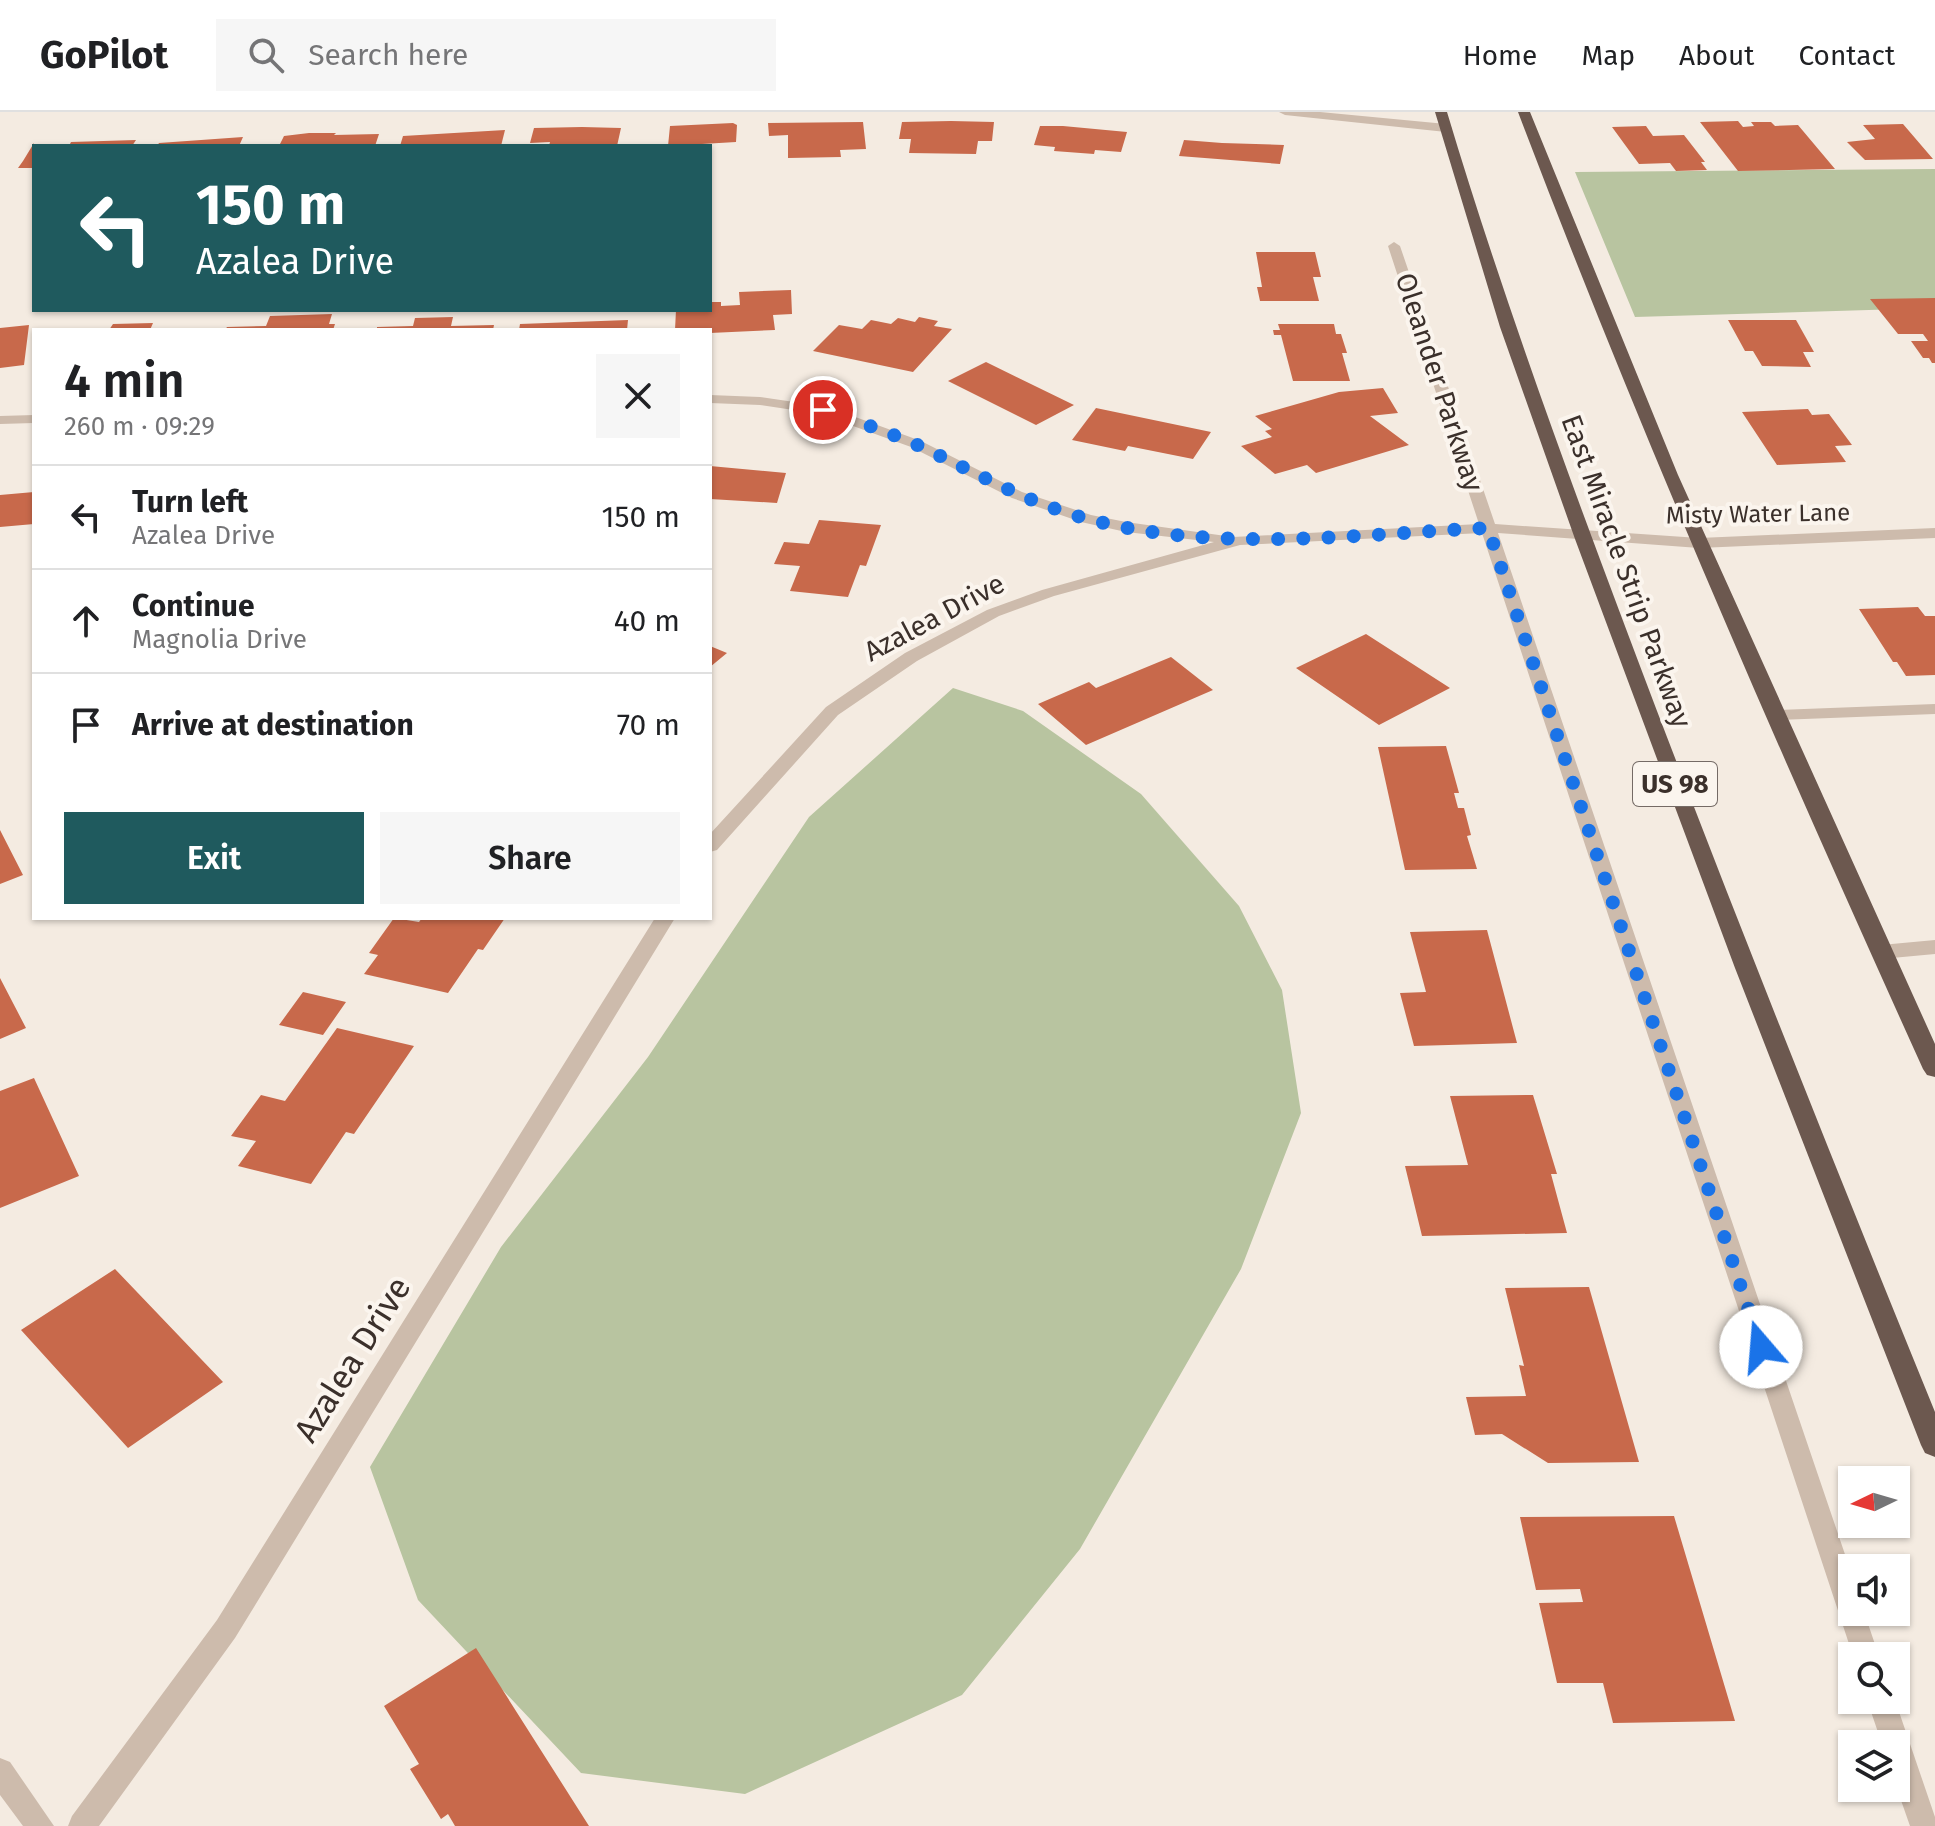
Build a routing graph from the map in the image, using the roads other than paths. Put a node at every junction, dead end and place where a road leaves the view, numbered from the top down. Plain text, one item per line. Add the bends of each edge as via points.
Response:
1 (1285, 112) edge
2 (1524, 112) edge
3 (1443, 120) edge
4 (1394, 246) dead end
5 (712, 399) edge
6 (32, 419) edge
7 (0, 420) edge
8 (1488, 528) junction
9 (1935, 533) edge
10 (1582, 535) junction
11 (1239, 540) junction
12 (1699, 543) junction
13 (1935, 709) edge
14 (1775, 715) junction
15 (712, 844) edge
16 (664, 920) edge
17 (1935, 947) edge
18 (1881, 952) junction
19 (1935, 1069) edge
20 (1935, 1445) edge
21 (1861, 1642) edge
22 (0, 1772) edge
23 (1910, 1785) edge
24 (40, 1826) edge
25 (82, 1826) edge
26 (1924, 1826) edge

1 - 3 street
2 - 12 highway
3 - 10 highway, East Miracle Strip Parkway / US 98
4 - 8 street, Oleander Parkway
5 - 11 street via 823,410 916,444 1017,495 1087,519
6 - 7 street
8 - 10 street, Azalea Drive
8 - 11 street, Azalea Drive
8 - 21 street, Oleander Parkway
9 - 12 street, Misty Water Lane
10 - 12 street, Misty Water Lane
10 - 20 highway, East Miracle Strip Parkway / US 98 via 1742,964
11 - 15 street, Azalea Drive via 1048,593 993,613 911,657 832,711
12 - 14 highway
13 - 14 street
14 - 18 highway
16 - 25 street, Azalea Drive via 226,1629
17 - 18 street
18 - 19 highway
22 - 24 street
23 - 26 street

